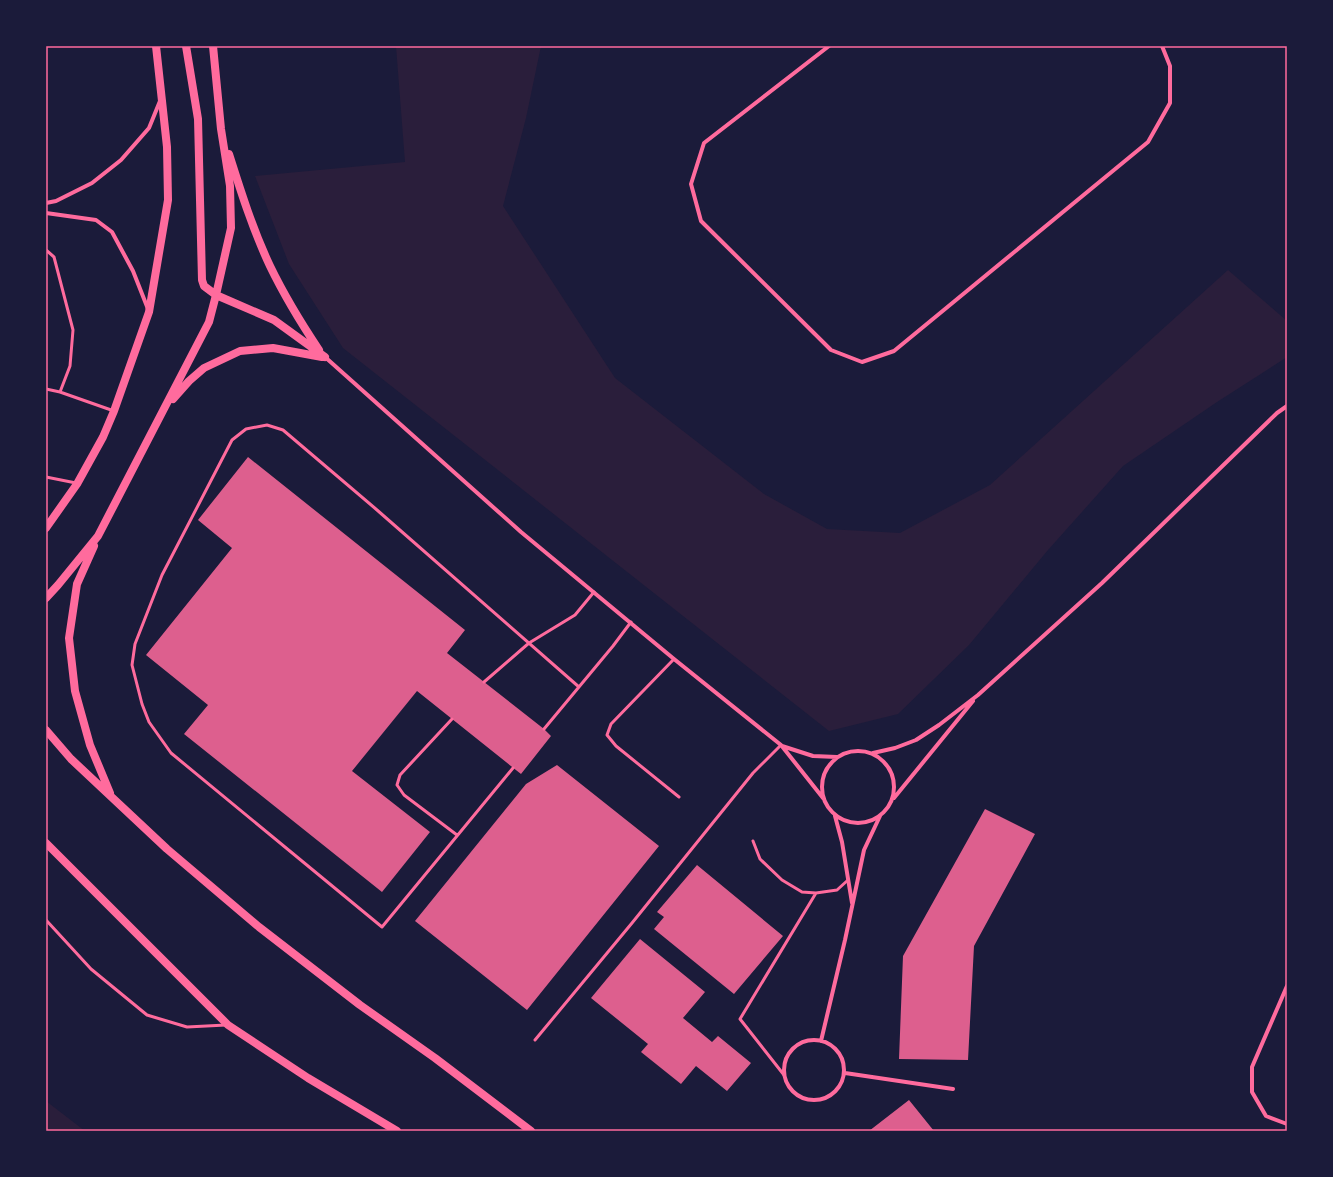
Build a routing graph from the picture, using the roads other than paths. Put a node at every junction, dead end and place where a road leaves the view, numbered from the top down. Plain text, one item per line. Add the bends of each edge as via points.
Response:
1 (156, 46) edge
2 (186, 46) edge
3 (213, 46) edge
4 (829, 46) edge
5 (1162, 46) edge
6 (161, 99) junction
7 (221, 129) junction
8 (46, 203) edge
9 (46, 213) edge
10 (46, 250) edge
11 (216, 295) junction
12 (149, 312) junction
13 (324, 357) junction
14 (46, 390) edge
15 (60, 392) junction
16 (1287, 406) edge
17 (163, 410) junction
18 (114, 411) junction
19 (46, 477) edge
20 (77, 484) junction
21 (46, 528) edge
22 (98, 536) junction
23 (594, 592) junction
24 (46, 598) edge
25 (630, 622) junction
26 (529, 642) junction
27 (674, 659) junction
28 (484, 682) dead end
29 (579, 687) junction
30 (978, 695) junction
31 (452, 719) dead end
32 (544, 729) dead end
33 (46, 730) edge
34 (781, 745) junction
35 (873, 753) junction
36 (837, 757) junction
37 (513, 768) dead end
38 (678, 797) dead end
39 (112, 798) junction
40 (823, 798) junction
41 (893, 798) junction
42 (835, 815) junction
43 (880, 816) junction
44 (457, 835) junction
45 (753, 841) dead end
46 (46, 843) edge
47 (848, 880) junction
48 (816, 893) junction
49 (852, 906) junction
50 (46, 920) edge
51 (1287, 986) edge
52 (228, 1025) junction
53 (535, 1040) dead end
54 (821, 1041) junction
55 (845, 1073) junction
56 (784, 1075) junction
57 (952, 1089) dead end
58 (1287, 1124) edge
59 (397, 1131) edge
60 (531, 1131) edge

1 - 6 main road
2 - 11 main road via 198,119 202,280 204,286
3 - 7 main road
4 - 5 street via 704,143 691,184 700,221 831,350 862,362 894,351 1148,142 1170,103 1170,66
6 - 8 street via 149,128 121,160 92,183 56,201
6 - 12 main road via 167,147 168,200
7 - 11 main road via 230,186 231,228
7 - 13 main road via 241,193 270,266 302,326
9 - 12 street via 96,220 112,232 134,272
10 - 15 lane via 54,257 73,330 70,366
11 - 13 main road via 274,320
11 - 17 main road via 209,322
12 - 18 main road
13 - 17 main road via 273,348 240,351 204,368
13 - 23 street via 521,532
14 - 15 lane
15 - 18 lane
16 - 30 street via 1102,582
17 - 22 main road
18 - 20 main road
19 - 20 lane
20 - 21 main road
22 - 24 main road
22 - 39 main road via 77,584 69,638 75,691 90,745
23 - 25 street
23 - 26 lane via 575,615
25 - 27 street
25 - 29 lane
26 - 28 lane
26 - 29 lane
26 - 44 lane via 283,430 266,425 246,429 232,440 162,575 135,644 132,665 142,704 149,722 171,753 382,927
27 - 34 street
27 - 38 lane via 611,724 607,736
29 - 32 lane
30 - 35 street via 916,740
30 - 41 street
31 - 44 lane via 400,775 397,785 404,795
33 - 39 main road via 71,759
34 - 36 street via 813,756
34 - 40 street
34 - 53 lane via 753,773
35 - 36 street via 854,750
35 - 41 street via 887,764 895,780
36 - 40 street via 825,770 821,789
37 - 44 lane
39 - 60 main road via 258,927
40 - 42 street
41 - 43 street via 888,809
42 - 43 street via 857,824 869,822
42 - 47 street
43 - 49 street via 864,850
45 - 48 lane via 760,859 782,880 802,892
46 - 52 main road
47 - 48 lane via 837,890
47 - 49 street
48 - 56 lane via 740,1019
49 - 54 street
50 - 52 lane via 90,969 147,1015 187,1027
51 - 58 street via 1252,1067 1252,1092 1266,1116
52 - 59 main road via 308,1078
54 - 55 street via 839,1052
54 - 56 street via 797,1045 788,1054
55 - 56 street via 837,1091 820,1100 801,1098 787,1084
55 - 57 street

